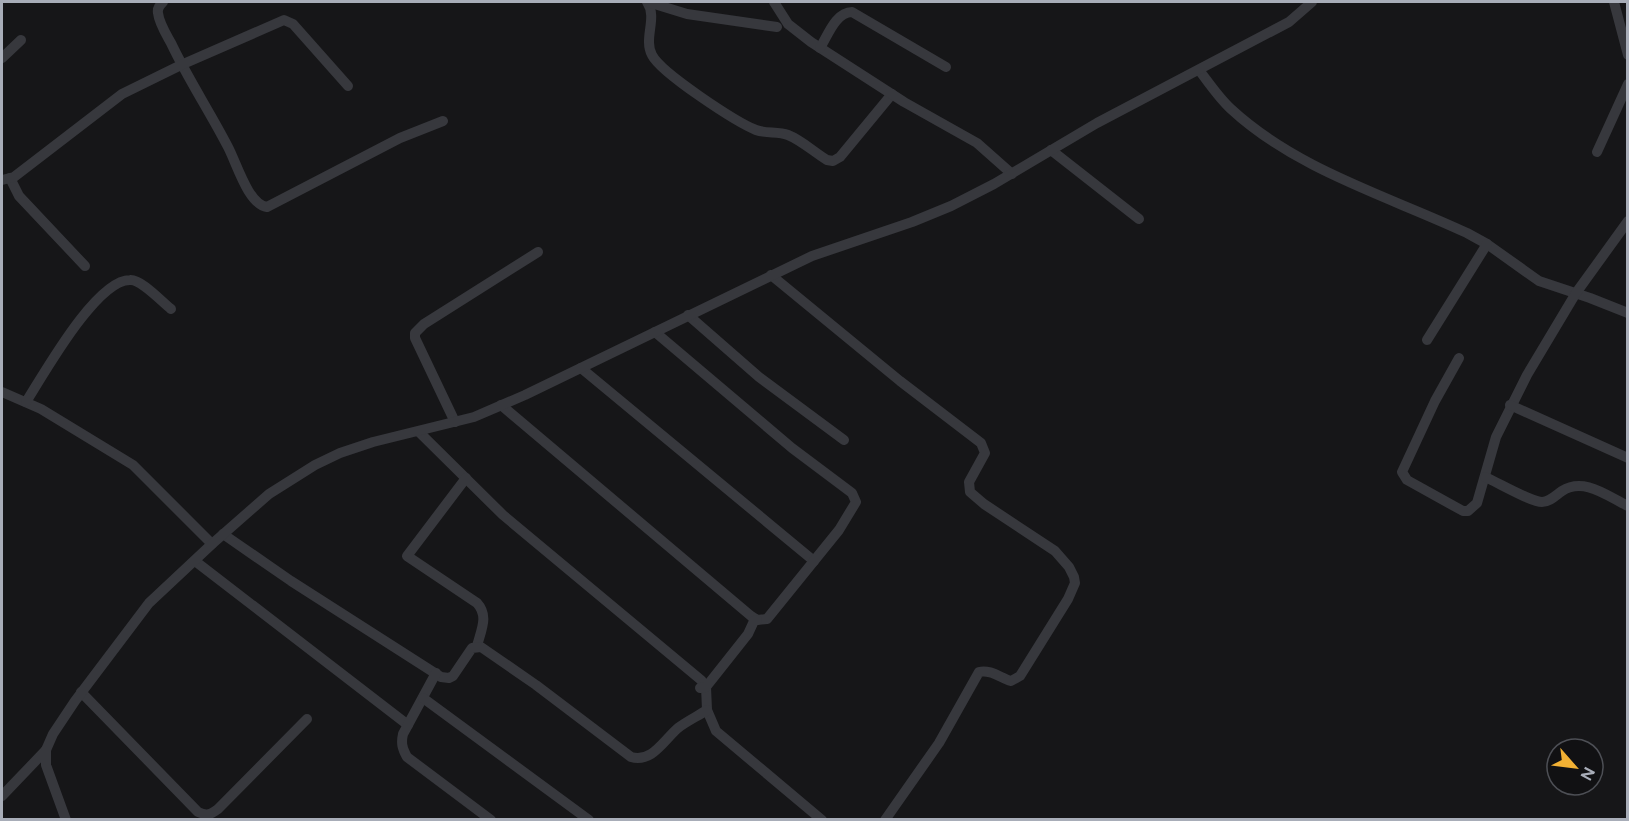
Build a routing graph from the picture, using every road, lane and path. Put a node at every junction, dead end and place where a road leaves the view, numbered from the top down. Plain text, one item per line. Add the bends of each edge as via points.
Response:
1 (163, 2) edge
2 (647, 2) edge
3 (774, 2) edge
4 (1312, 2) edge
5 (1614, 2) edge
6 (777, 27) dead end
7 (21, 40) dead end
8 (820, 48) junction
9 (1628, 56) edge
10 (2, 58) edge
11 (181, 65) junction
12 (946, 67) dead end
13 (1199, 70) junction
14 (1628, 84) edge
15 (348, 86) dead end
16 (892, 94) junction
17 (443, 121) dead end
18 (1052, 150) junction
19 (1597, 152) dead end
20 (1011, 174) junction
21 (4, 181) edge
22 (1138, 219) dead end
23 (1628, 221) edge
24 (1487, 244) junction
25 (538, 252) dead end
26 (85, 266) dead end
27 (771, 275) junction
28 (1576, 293) junction
29 (171, 309) dead end
30 (1628, 313) edge
31 (688, 315) junction
32 (655, 332) junction
33 (1427, 340) dead end
34 (1459, 358) dead end
35 (581, 368) junction
36 (2, 392) edge
37 (26, 402) junction
38 (501, 405) junction
39 (1510, 405) junction
40 (455, 423) junction
41 (419, 432) junction
42 (844, 440) dead end
43 (1628, 458) edge
44 (1485, 477) junction
45 (466, 478) junction
46 (1628, 506) edge
47 (223, 534) junction
48 (212, 544) junction
49 (195, 561) junction
50 (814, 561) junction
51 (757, 620) junction
52 (477, 646) junction
53 (436, 673) junction
54 (703, 687) junction
55 (81, 692) junction
56 (423, 698) junction
57 (707, 710) junction
58 (307, 720) dead end
59 (408, 725) junction
60 (46, 750) junction
61 (2, 796) edge
62 (479, 816) edge
63 (207, 817) edge
64 (66, 819) edge
65 (491, 819) edge
66 (589, 819) edge
67 (822, 819) edge
68 (885, 819) edge

1 - 11 street via 158,13
2 - 6 street via 687,14
2 - 16 street via 652,13 650,52 661,65 698,96 749,126 790,136 827,160 840,158
3 - 8 street via 788,24
4 - 13 street via 1289,22
5 - 9 street
7 - 10 street
8 - 12 street via 840,15 852,12
8 - 16 street
11 - 15 street via 288,20
11 - 17 street via 229,148 253,200 261,206 267,207 362,157
11 - 21 street via 122,94
13 - 18 street
13 - 24 street via 1230,108 1275,143 1319,168
14 - 19 street
16 - 20 street via 977,143
18 - 20 street
18 - 22 street
20 - 27 street via 951,206 812,256
21 - 26 street
23 - 28 street
24 - 28 street via 1539,281
24 - 33 street
25 - 40 street via 415,333
27 - 31 street
27 - 68 street via 981,443 985,453 969,483 970,492 1055,551 1074,577 1068,599 1020,676 1011,681 989,671 980,672 921,772
28 - 30 street
28 - 39 street
29 - 37 street via 138,281 128,279 118,284 89,306
31 - 32 street
31 - 42 street via 767,384
32 - 35 street
32 - 50 street via 792,448 852,493 854,506
34 - 44 street via 1402,472 1407,480 1463,511 1477,503
35 - 38 street
35 - 50 street
36 - 37 street
37 - 48 street via 133,465
38 - 40 street
38 - 51 street
39 - 43 street
39 - 44 street
40 - 41 street
41 - 45 street
41 - 47 street via 373,442 315,465 269,494
44 - 46 street via 1538,501 1548,501 1564,489 1583,485
45 - 52 street via 407,556 483,609
45 - 54 street via 503,515 701,680
47 - 48 street
47 - 53 street
48 - 49 street
49 - 55 street via 148,603
49 - 59 street
50 - 51 street via 771,616
51 - 54 street
52 - 53 street via 453,676
52 - 57 street via 638,759 649,756 679,727
53 - 56 street
54 - 57 street
55 - 60 street
55 - 63 street
56 - 59 street
56 - 66 street
57 - 67 street via 720,736
58 - 63 street
59 - 62 street via 401,742 407,756
60 - 61 street
60 - 64 street via 46,765
62 - 65 street

